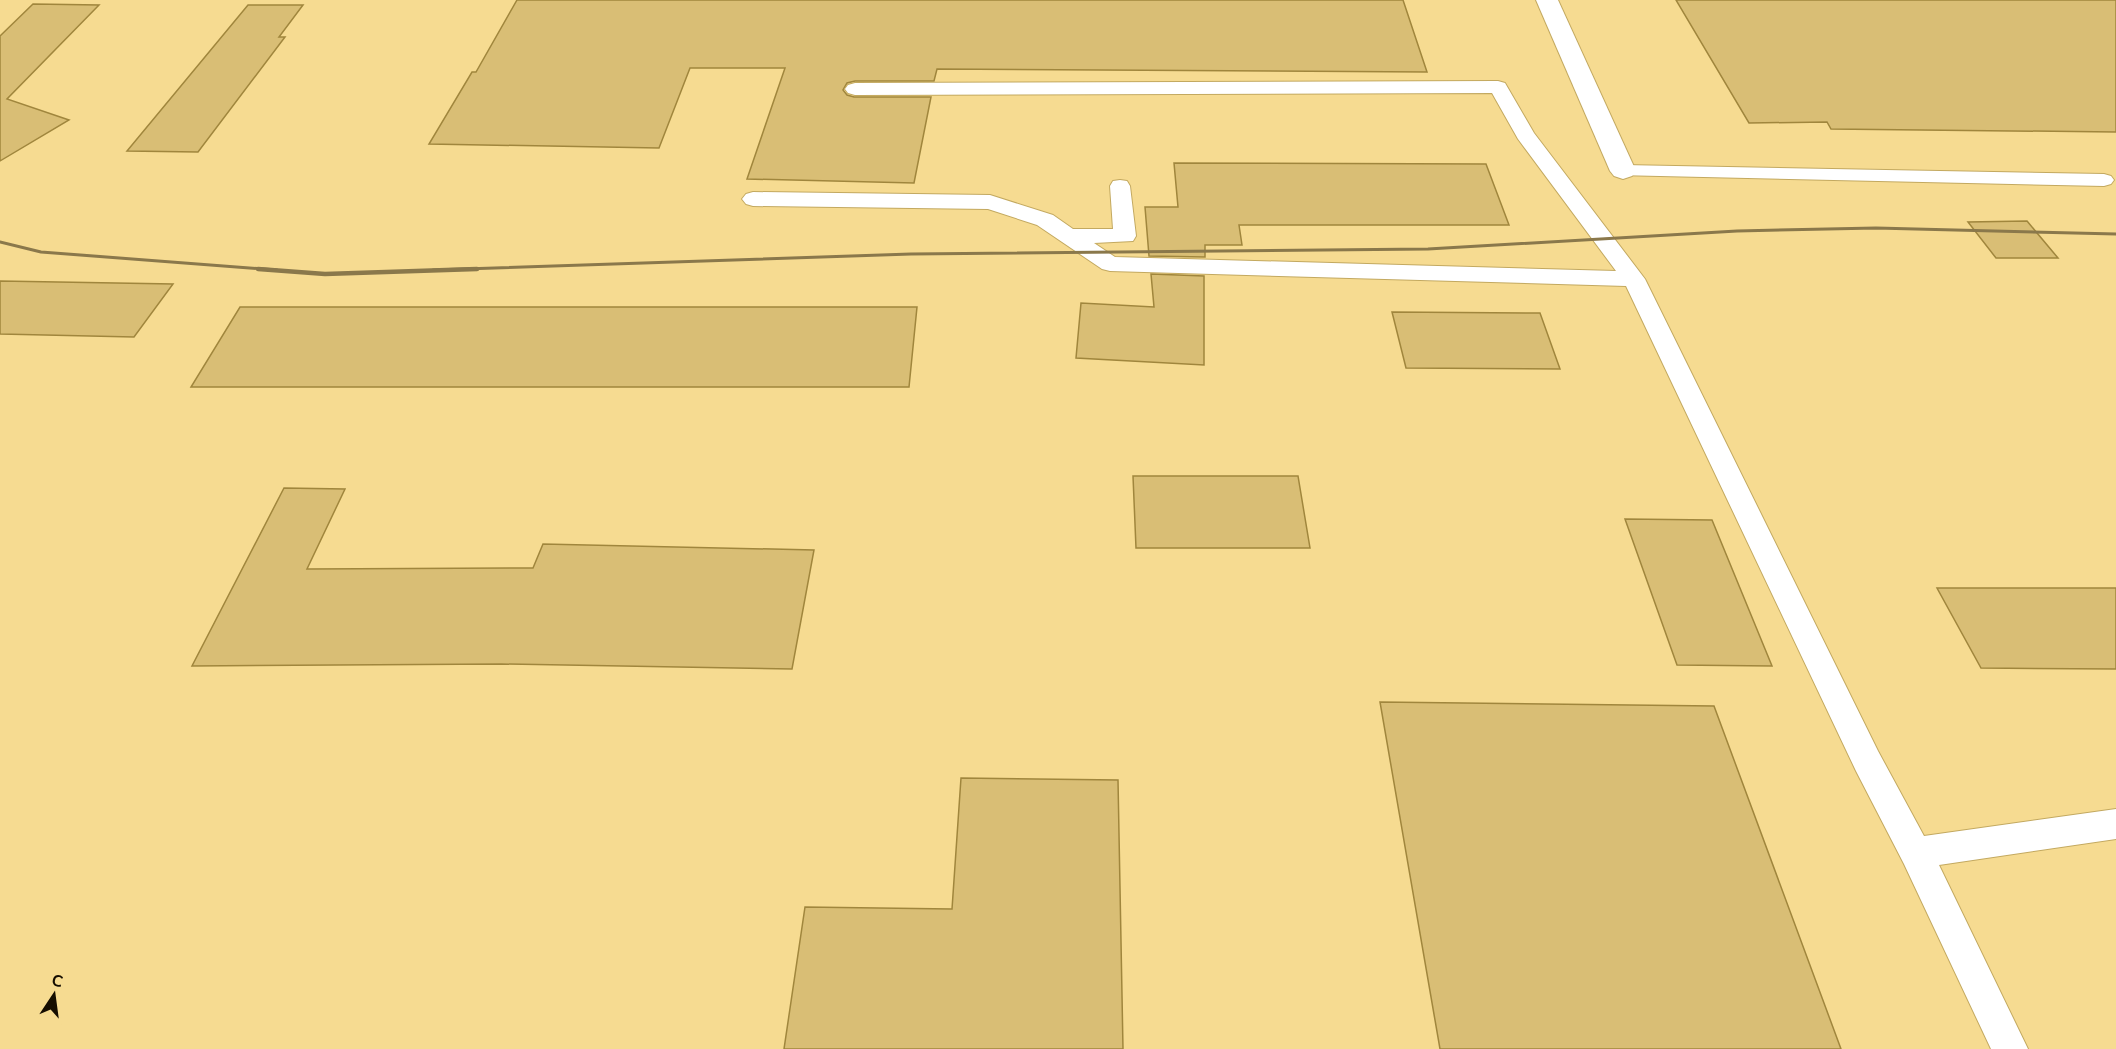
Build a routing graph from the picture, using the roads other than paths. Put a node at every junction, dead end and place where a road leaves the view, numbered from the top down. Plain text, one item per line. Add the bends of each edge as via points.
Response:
1 (1547, 0) edge
2 (855, 89) dead end
3 (1623, 171) joint
4 (2104, 180) dead end
5 (1120, 186) dead end
6 (753, 199) dead end
7 (1068, 236) junction
8 (1634, 279) junction
9 (2116, 824) edge
10 (1916, 853) junction
11 (2010, 1049) edge

1 - 3 street
2 - 8 lane via 1498,87 1525,135
3 - 4 lane
5 - 7 lane via 1125,236
6 - 7 lane via 990,202 1046,220
7 - 8 lane via 1110,264
8 - 10 lane via 1862,750
9 - 10 lane
10 - 11 lane

